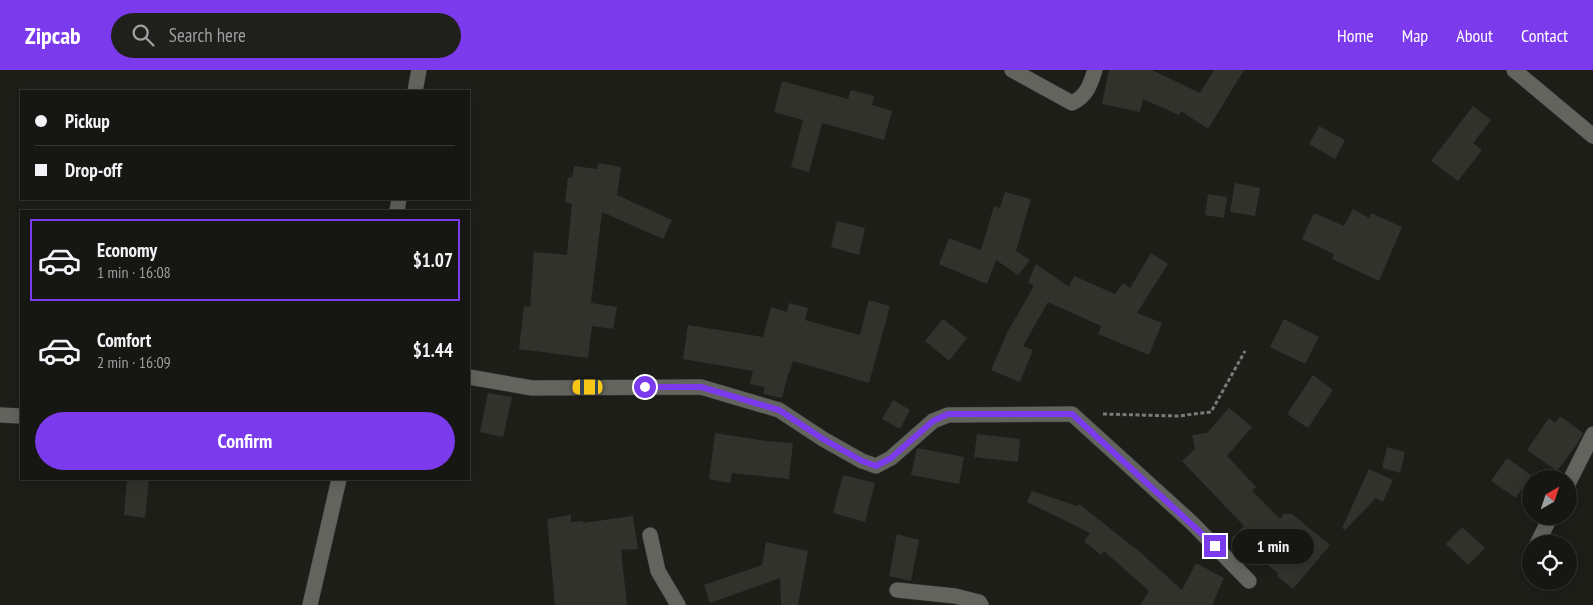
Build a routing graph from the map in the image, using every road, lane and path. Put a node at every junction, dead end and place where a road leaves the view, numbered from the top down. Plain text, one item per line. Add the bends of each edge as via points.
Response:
1 (418, 70) edge
2 (1012, 70) edge
3 (1095, 70) edge
4 (1514, 70) edge
5 (415, 90) edge
6 (1593, 136) edge
7 (1245, 351) dead end
8 (470, 377) edge
9 (1072, 414) junction
10 (0, 415) edge
11 (20, 416) edge
12 (1593, 434) edge
13 (1575, 470) edge
14 (339, 480) edge
15 (650, 535) dead end
16 (1249, 581) dead end
17 (897, 590) dead end
18 (310, 605) edge
19 (678, 605) edge
20 (981, 605) edge

1 - 5 street
2 - 3 street via 1072,103 1088,90
4 - 6 street
7 - 9 path via 1212,412 1178,416
8 - 9 street via 532,388 701,387 779,410 823,439 876,466 891,458 933,421 948,414
9 - 16 street via 1192,523
10 - 11 street
12 - 13 street
14 - 18 street
15 - 19 street via 658,571
17 - 20 street via 955,596

